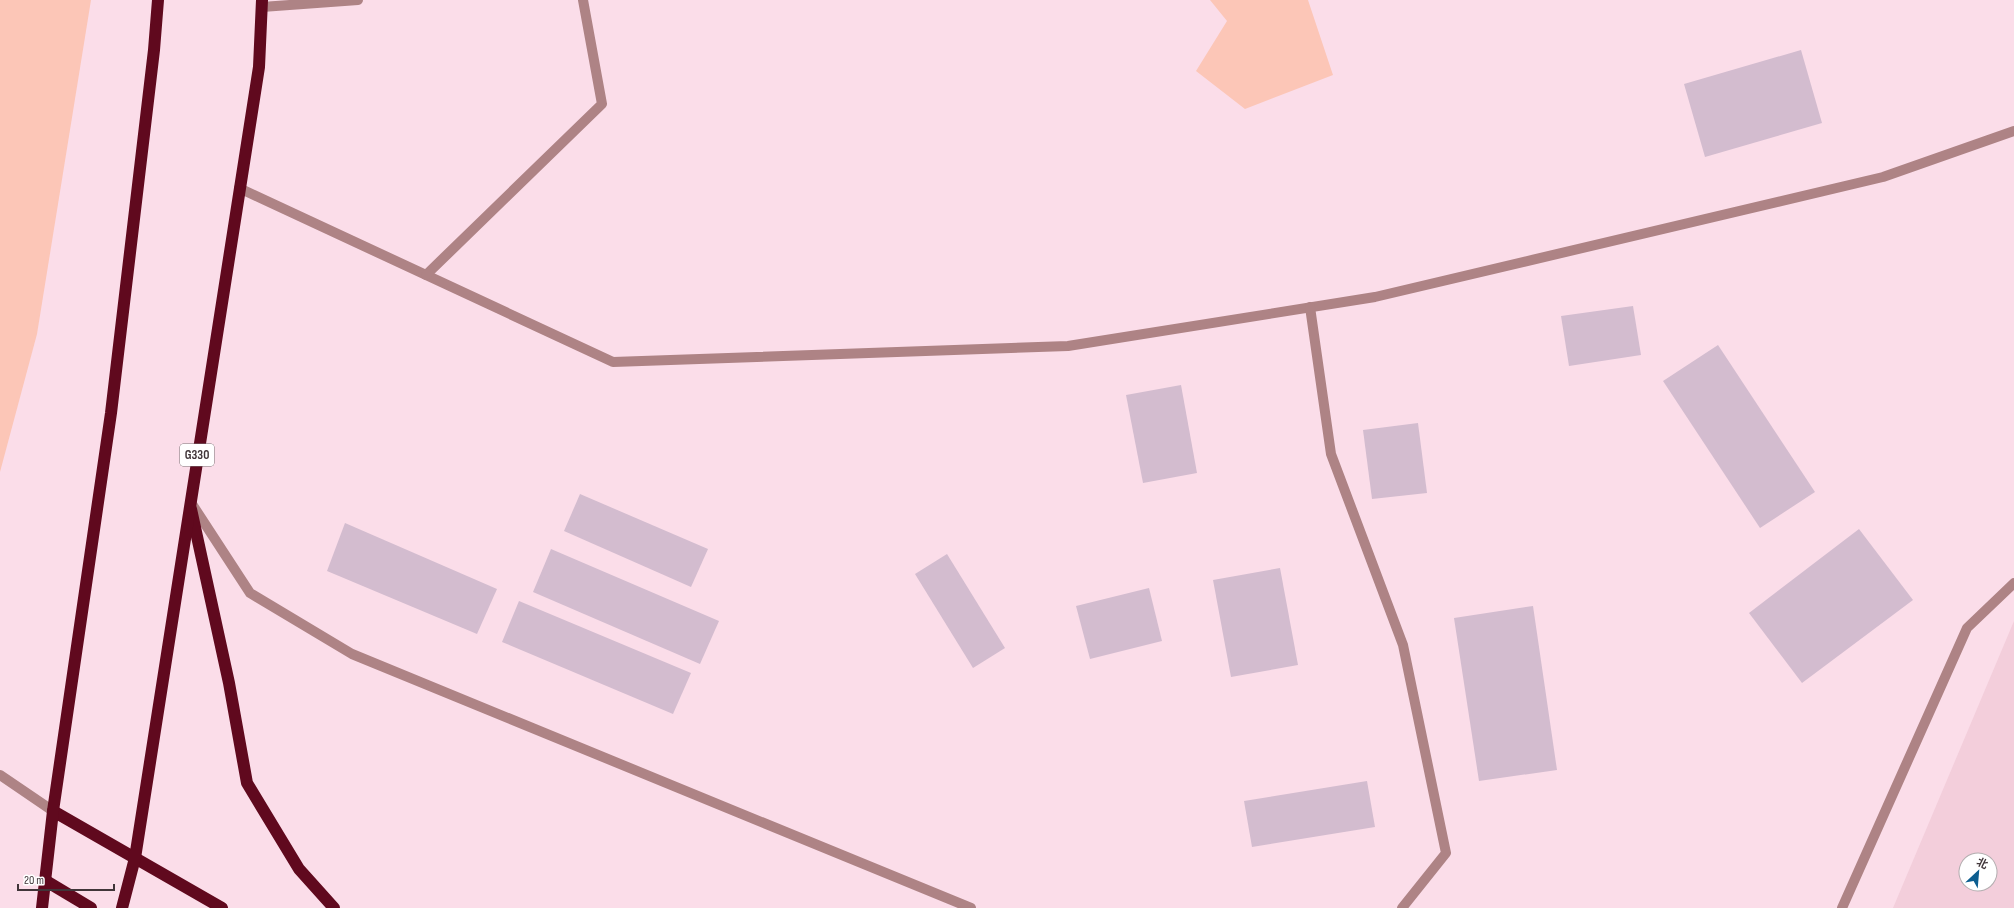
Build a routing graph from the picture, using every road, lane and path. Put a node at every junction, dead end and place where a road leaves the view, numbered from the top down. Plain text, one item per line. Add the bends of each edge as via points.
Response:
1 (158, 0) edge
2 (358, 0) edge
3 (583, 0) edge
4 (262, 4) edge
5 (2014, 131) edge
6 (239, 188) junction
7 (426, 275) junction
8 (1310, 307) junction
9 (189, 501) junction
10 (2014, 583) edge
11 (0, 775) edge
12 (53, 811) junction
13 (135, 858) junction
14 (46, 881) junction
15 (42, 908) edge
16 (91, 908) edge
17 (122, 908) edge
18 (222, 908) edge
19 (334, 908) edge
20 (971, 908) edge
21 (1402, 908) edge
22 (1842, 908) edge

1 - 12 highway via 111,413
2 - 4 street
3 - 7 street via 602,104
4 - 6 highway, G330 via 259,67
5 - 8 street via 1883,177 1375,297
6 - 7 street
6 - 9 highway, G330
7 - 8 street via 613,362 1068,346
8 - 21 street via 1331,454 1403,645 1446,852
9 - 13 highway, G330
9 - 19 highway via 229,683 247,783 299,869
9 - 20 street via 250,593 352,654
10 - 22 street via 1967,628
11 - 12 street
12 - 13 highway
12 - 14 highway
13 - 17 highway, G330
13 - 18 highway
14 - 15 highway
14 - 16 highway

